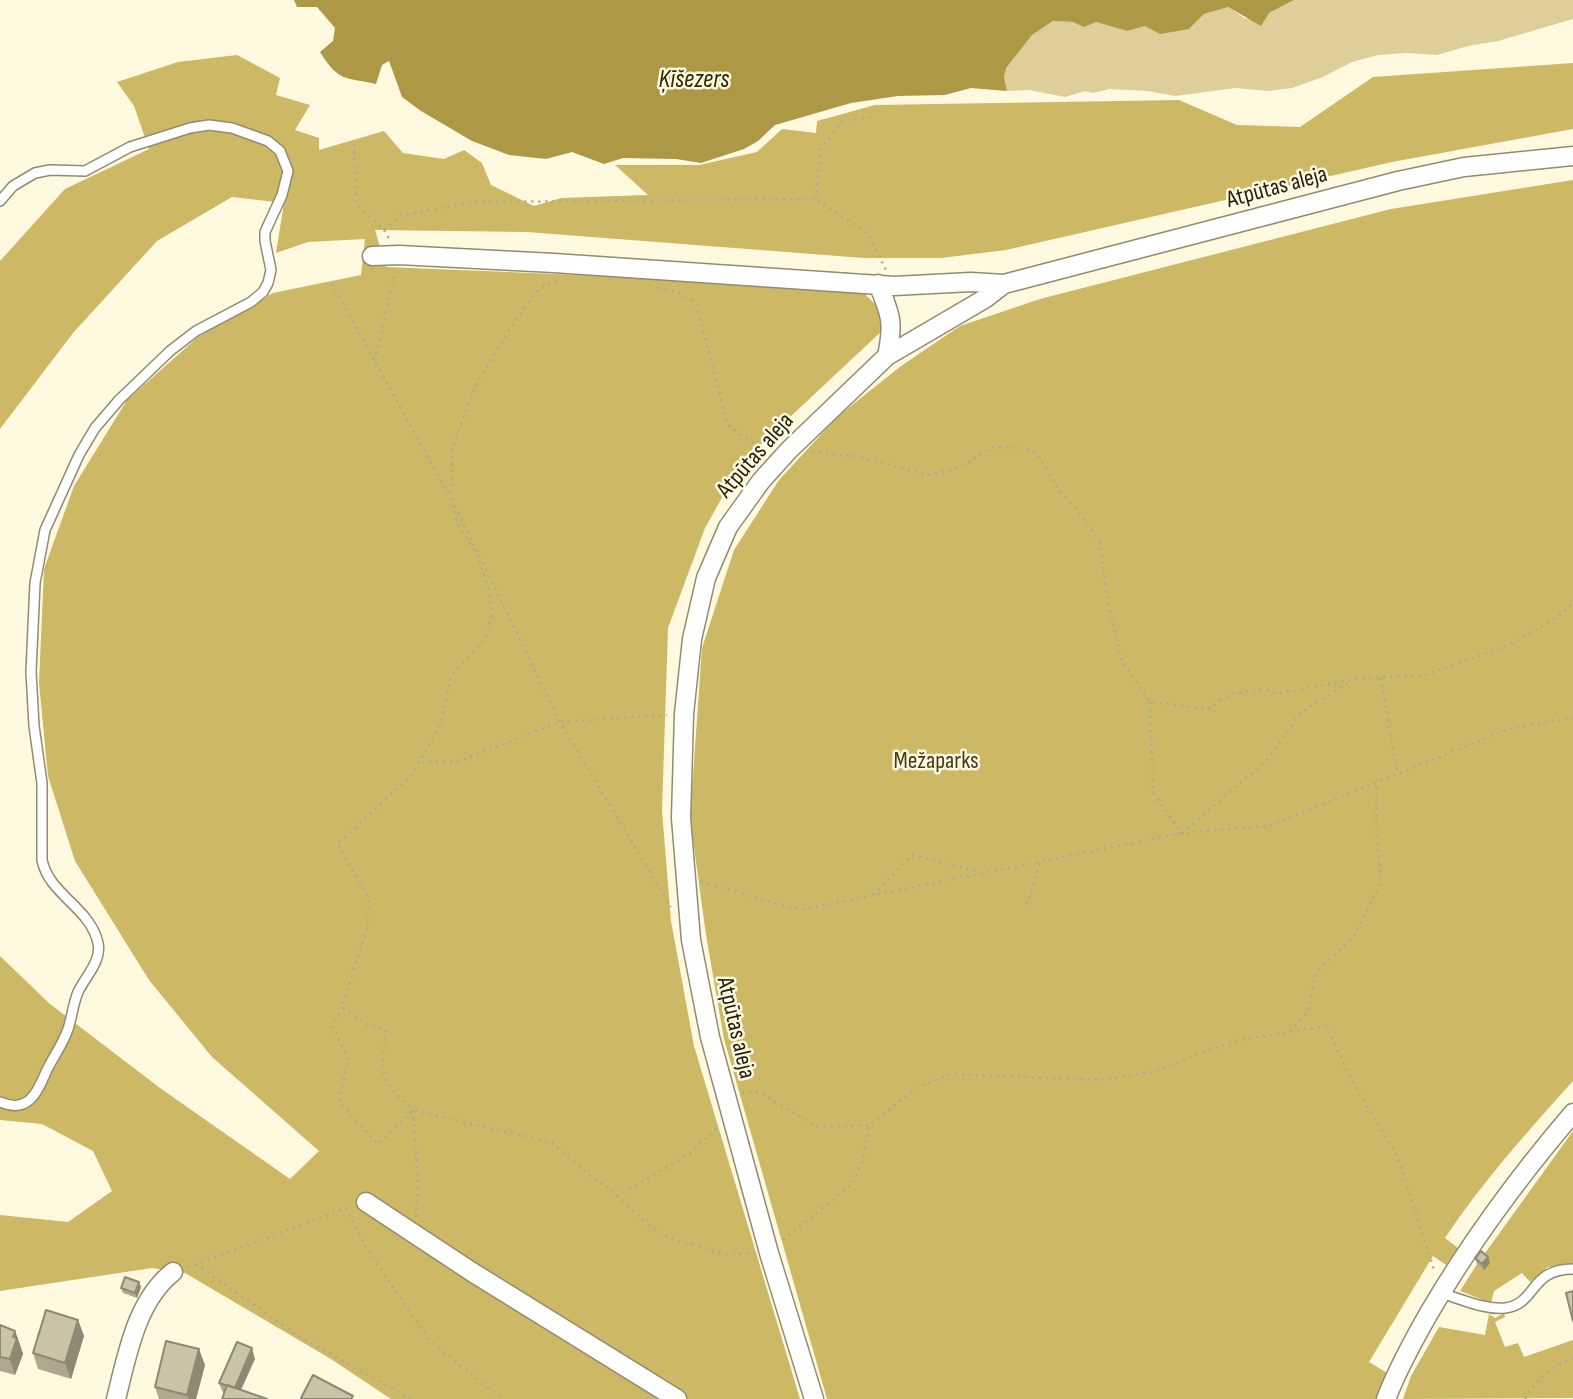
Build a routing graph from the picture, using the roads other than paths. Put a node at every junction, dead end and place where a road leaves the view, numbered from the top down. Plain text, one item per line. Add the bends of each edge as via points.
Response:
1 (1573, 156) edge
2 (0, 201) edge
3 (372, 256) dead end
4 (1004, 284) junction
5 (886, 285) junction
6 (887, 356) junction
7 (0, 1101) edge
8 (1573, 1112) edge
9 (366, 1202) road end
10 (1573, 1269) edge
11 (173, 1272) road end
12 (1441, 1293) junction
13 (116, 1399) edge
14 (677, 1399) edge
15 (814, 1399) edge
16 (1386, 1399) edge

1 - 4 street, Atpūtas aleja via 1464,167 1398,181
2 - 7 lane via 13,186 35,173 85,171 130,147 209,125 268,141 280,151 288,171 264,235 271,270 263,292 191,335 119,400 79,455 45,530 35,583 31,672 43,783 42,860 53,884 86,917 99,951 77,993 61,1045 39,1090 32,1100 20,1104
3 - 5 street
4 - 5 street
4 - 6 street, Atpūtas aleja
5 - 6 street via 892,333
6 - 15 street, Atpūtas aleja via 789,450 728,527 706,578 692,639 684,714 681,818 691,940 710,1037
8 - 12 street via 1497,1208
9 - 14 street
10 - 12 lane via 1547,1274 1525,1298 1508,1308
11 - 13 street via 148,1301
12 - 16 street via 1398,1368

